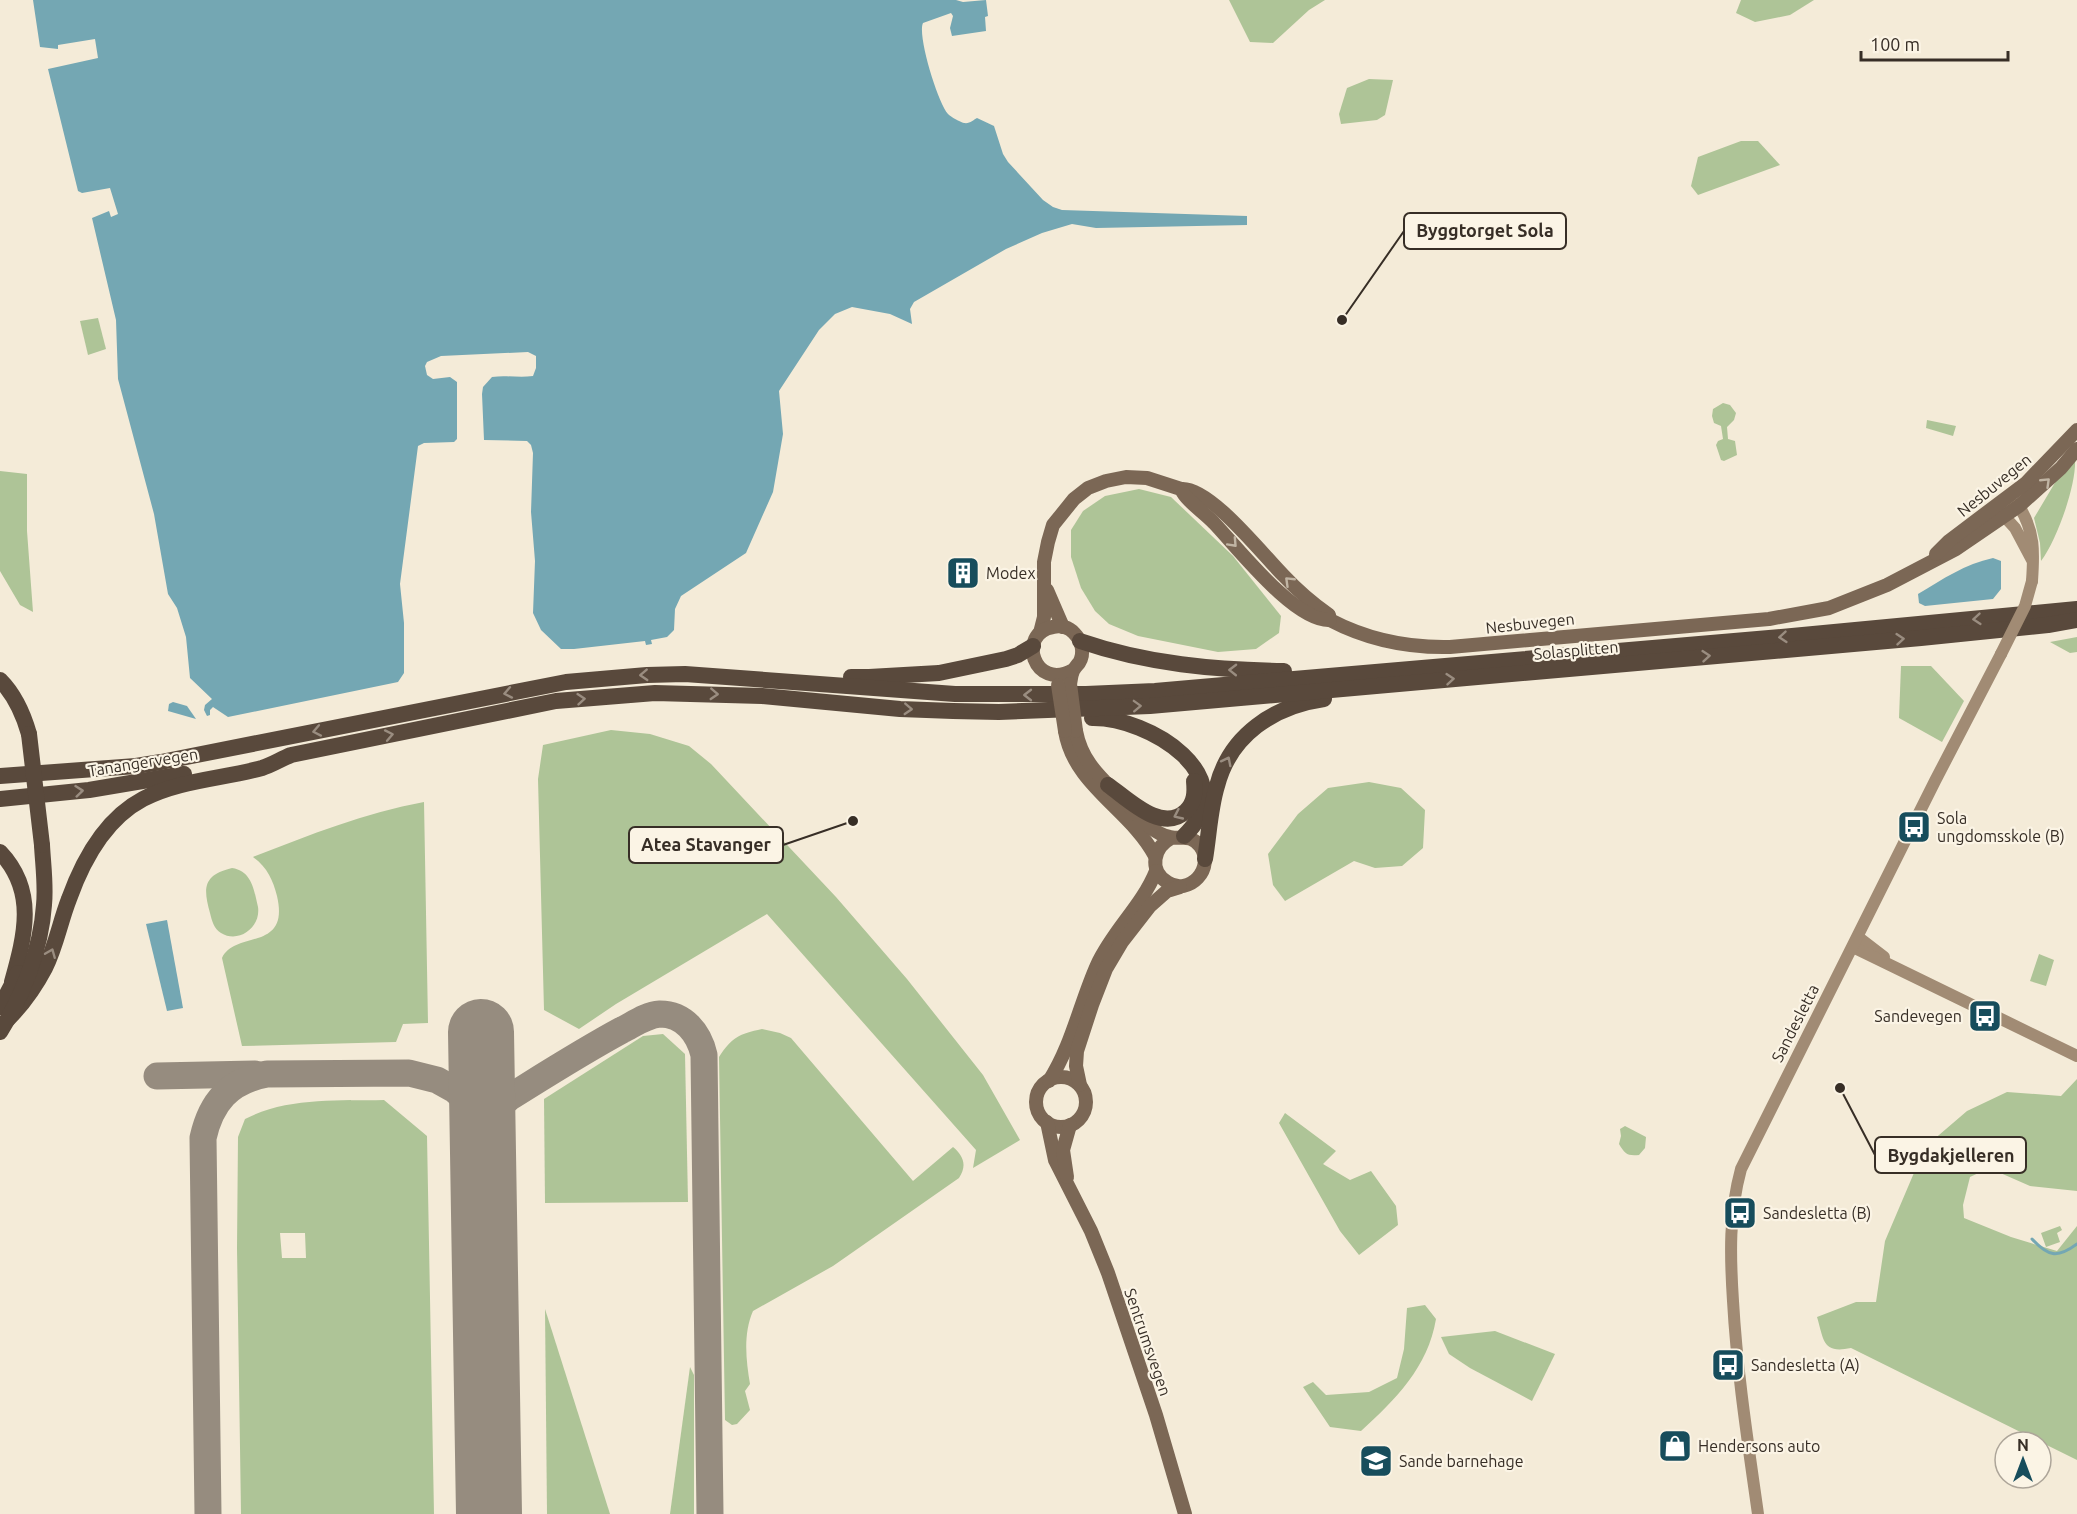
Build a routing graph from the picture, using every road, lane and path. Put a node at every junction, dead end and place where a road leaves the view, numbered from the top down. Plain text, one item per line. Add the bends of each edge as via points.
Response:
1 (2077, 429) edge
2 (2077, 449) edge
3 (2004, 501) junction
4 (2019, 506) junction
5 (2005, 517) junction
6 (2032, 560) junction
7 (1929, 562) junction
8 (1044, 580) junction
9 (2077, 609) edge
10 (2077, 620) edge
11 (1064, 627) junction
12 (1036, 639) junction
13 (1080, 641) junction
14 (1073, 670) junction
15 (1375, 672) junction
16 (724, 676) junction
17 (0, 680) edge
18 (1060, 682) junction
19 (1392, 685) junction
20 (0, 694) edge
21 (1082, 701) junction
22 (999, 712) junction
23 (1071, 731) junction
24 (25, 735) junction
25 (291, 755) junction
26 (1191, 765) junction
27 (136, 766) junction
28 (0, 776) edge
29 (1108, 785) junction
30 (0, 786) edge
31 (0, 800) edge
32 (1178, 837) junction
33 (37, 845) junction
34 (0, 852) edge
35 (1155, 856) junction
36 (1205, 859) junction
37 (1156, 871) junction
38 (1180, 886) junction
39 (1855, 942) junction
40 (11, 986) junction
41 (3, 1020) edge
42 (2077, 1056) edge
43 (1049, 1080) junction
44 (1080, 1085) junction
45 (1047, 1122) junction
46 (1070, 1125) junction
47 (1069, 1185) junction
48 (1185, 1514) edge
49 (1758, 1514) edge

1 - 3 main road, Nesbuvegen via 2040,470
4 -> 2 main road, Nesbuvegen
3 - 4 street
3 - 5 street
3 - 7 main road, Nesbuvegen via 1949,541
4 - 5 main road, Nesbuvegen
4 - 6 street, Sandesletta via 2033,538
5 - 6 street
5 - 7 main road, Nesbuvegen
6 - 39 street, Sandesletta, bridge via 2032,581 2025,606
7 - 8 main road, Nesbuvegen via 1887,585 1829,608 1788,616 1431,648 1386,642 1330,620 1219,508 1188,488 1147,477 1126,477 1088,489 1074,499 1053,525
8 - 11 main road
8 - 12 main road, Nesbuvegen via 1044,617
9 -> 15 highway, Solasplitten
19 -> 10 highway, Solasplitten via 1909,639
11 - 12 main road via 1047,628
11 - 13 main road
12 - 16 highway via 1017,655 939,673 869,677 772,673
12 - 18 main road via 1036,664
13 - 14 main road via 1081,657
15 -> 13 highway via 1194,667
14 - 18 main road
14 - 18 main road via 1059,675
15 - 21 highway, Solasplitten
21 -> 16 highway
16 -> 27 highway via 647,675 566,682
17 - 24 highway via 23,714
18 - 23 main road, bridge
21 -> 19 highway, Solasplitten via 1150,706
36 -> 19 highway via 1216,786 1230,755 1251,729 1292,707 1358,696
20 - 24 highway
21 - 22 highway
25 -> 22 highway via 556,701 655,693
22 - 26 highway via 1039,718 1121,720 1169,742
23 - 29 main road via 1094,772
23 - 35 main road via 1072,755 1086,779 1139,831
24 - 33 highway
31 -> 25 highway, Tanangervegen via 129,784
41 -> 25 highway via 27,1000 45,967 78,876 111,824 142,800 168,788 263,767
26 -> 29 highway via 1194,799 1184,814 1176,818 1152,816
26 - 32 highway via 1200,779 1204,809 1199,819
27 - 28 highway
27 - 30 highway, Tanangervegen
29 - 32 main road via 1142,820
32 - 35 main road via 1158,848
32 - 36 main road via 1198,844
33 - 40 highway via 35,921 21,968
33 - 41 highway via 45,889 42,923 30,969
34 - 40 highway via 18,877 25,907
35 - 37 main road
36 - 38 main road via 1201,875
37 - 38 main road via 1170,885
37 - 43 main road via 1149,889 1101,957 1061,1062
38 - 44 main road via 1167,891 1150,906 1106,969 1077,1051
39 - 42 street via 1963,1002
39 - 49 street, Sandesletta via 1749,1151 1735,1189 1730,1229 1734,1322
40 - 41 highway
43 - 44 main road via 1065,1078
43 - 45 main road via 1037,1101
44 - 46 main road via 1085,1094 1084,1113
45 - 46 main road via 1062,1127
45 - 47 main road, Sentrumsvegen via 1055,1160
46 - 47 main road, Sentrumsvegen via 1063,1150
47 - 48 main road, Sentrumsvegen via 1108,1273

